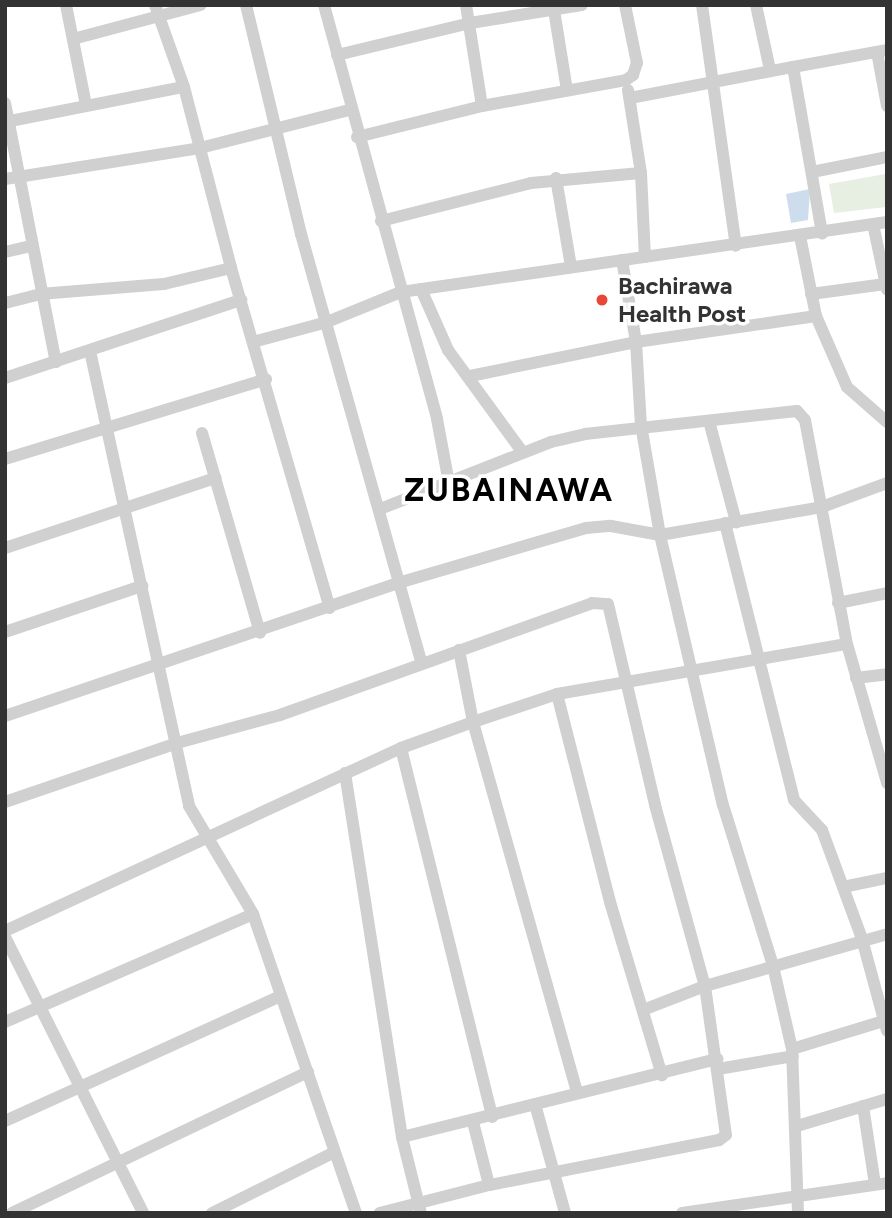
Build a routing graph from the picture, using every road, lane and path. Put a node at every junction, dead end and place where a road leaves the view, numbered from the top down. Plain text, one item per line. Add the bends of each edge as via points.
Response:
1 (66, 5) edge
2 (201, 5) edge
3 (246, 5) edge
4 (324, 5) edge
5 (466, 5) edge
6 (582, 5) edge
7 (625, 5) edge
8 (702, 5) edge
9 (756, 5) edge
10 (157, 10) edge
11 (554, 10) junction
12 (470, 23) junction
13 (73, 39) junction
14 (882, 51) edge
15 (337, 55) junction
16 (793, 67) junction
17 (769, 71) junction
18 (626, 79) junction
19 (711, 83) junction
20 (184, 87) junction
21 (567, 90) junction
22 (630, 98) junction
23 (5, 103) edge
24 (86, 104) junction
25 (482, 106) junction
26 (887, 106) edge
27 (349, 110) junction
28 (7, 122) edge
29 (279, 128) junction
30 (357, 137) junction
31 (200, 148) junction
32 (887, 157) edge
33 (812, 172) junction
34 (641, 173) junction
35 (19, 176) junction
36 (556, 178) junction
37 (5, 179) edge
38 (381, 221) junction
39 (880, 223) edge
40 (822, 233) junction
41 (800, 236) junction
42 (31, 246) junction
43 (736, 246) junction
44 (5, 252) edge
45 (645, 257) junction
46 (622, 260) junction
47 (571, 267) junction
48 (231, 268) junction
49 (886, 287) edge
50 (421, 289) junction
51 (401, 292) junction
52 (40, 294) junction
53 (811, 294) junction
54 (241, 300) junction
55 (5, 303) edge
56 (816, 316) junction
57 (327, 322) junction
58 (253, 342) junction
59 (636, 342) junction
60 (90, 351) junction
61 (56, 362) junction
62 (470, 376) junction
63 (5, 378) edge
64 (266, 379) junction
65 (709, 421) junction
66 (887, 422) edge
67 (641, 425) junction
68 (104, 428) junction
69 (202, 433) dead end
70 (523, 453) junction
71 (5, 459) edge
72 (216, 478) junction
73 (887, 482) edge
74 (449, 483) junction
75 (822, 508) junction
76 (124, 509) junction
77 (380, 509) junction
78 (730, 523) junction
79 (660, 535) junction
80 (5, 548) edge
81 (398, 583) junction
82 (142, 586) junction
83 (887, 593) edge
84 (838, 603) junction
85 (330, 608) junction
86 (5, 632) edge
87 (260, 633) junction
88 (847, 644) junction
89 (458, 650) junction
90 (758, 659) junction
91 (421, 662) junction
92 (160, 665) junction
93 (693, 671) junction
94 (887, 674) edge
95 (856, 678) junction
96 (625, 681) junction
97 (557, 694) junction
98 (5, 716) edge
99 (473, 722) junction
100 (177, 743) junction
101 (880, 743) edge
102 (401, 748) junction
103 (345, 774) junction
104 (887, 783) edge
105 (5, 802) edge
106 (209, 835) junction
107 (887, 878) edge
108 (843, 887) junction
109 (253, 914) junction
110 (5, 931) edge
111 (887, 934) edge
112 (5, 937) edge
113 (862, 939) junction
114 (773, 966) junction
115 (705, 986) junction
116 (281, 996) junction
117 (38, 1009) junction
118 (643, 1010) junction
119 (5, 1022) edge
120 (886, 1024) edge
121 (793, 1052) junction
122 (718, 1064) junction
123 (309, 1072) junction
124 (662, 1075) junction
125 (78, 1088) junction
126 (577, 1092) junction
127 (887, 1100) edge
128 (535, 1104) junction
129 (863, 1106) junction
130 (492, 1117) junction
131 (5, 1121) edge
132 (473, 1122) junction
133 (797, 1126) junction
134 (402, 1137) junction
135 (333, 1153) junction
136 (118, 1161) junction
137 (554, 1172) junction
138 (881, 1184) edge
139 (489, 1185) junction
140 (796, 1196) junction
141 (419, 1207) edge
142 (724, 1209) edge
143 (12, 1213) edge
144 (143, 1213) edge
145 (212, 1213) edge
146 (356, 1213) edge
147 (380, 1213) edge
148 (565, 1213) edge
149 (682, 1213) edge
150 (797, 1213) edge

1 - 13 street
2 - 10 street
3 - 29 street
4 - 15 street
5 - 12 street
6 - 11 street
7 - 18 street via 637,63 633,75
8 - 19 street
9 - 17 street
10 - 13 street
10 - 20 street
11 - 12 street
11 - 21 street
12 - 15 street
12 - 25 street
13 - 24 street
14 - 16 street
14 - 26 street
15 - 27 street
16 - 17 street
16 - 33 street
17 - 19 street
18 - 21 street
18 - 22 street
19 - 22 street
19 - 43 street
20 - 24 street
20 - 31 street
21 - 25 street
22 - 34 street
23 - 28 street
24 - 28 street
25 - 30 street
27 - 29 street
27 - 30 street
28 - 35 street
29 - 31 street
29 - 57 street via 301,234
30 - 38 street
31 - 35 street
31 - 48 street
32 - 33 street
33 - 40 street
34 - 36 street
34 - 45 street
35 - 37 street
35 - 42 street
36 - 38 street
36 - 47 street
38 - 51 street
39 - 40 street
39 - 49 street
40 - 41 street
41 - 43 street
41 - 53 street
42 - 44 street
42 - 52 street
43 - 45 street
45 - 46 street
46 - 47 street
46 - 59 street
47 - 50 street
48 - 52 street via 163,284
48 - 54 street
49 - 53 street
50 - 51 street
50 - 62 street via 448,350
51 - 57 street
51 - 74 street via 437,419
52 - 55 street
52 - 61 street
53 - 56 street
54 - 58 street
54 - 60 street
56 - 59 street
56 - 66 street via 847,387
57 - 58 street
57 - 77 street
58 - 64 street
59 - 62 street
59 - 67 street
60 - 61 street
60 - 68 street
61 - 63 street
62 - 70 street
64 - 68 street
64 - 85 street
65 - 67 street
65 - 75 street via 788,410 801,414
65 - 78 street
67 - 70 street via 585,434
67 - 79 street
68 - 71 street
68 - 76 street
69 - 72 street
70 - 74 street
72 - 76 street
72 - 87 street
73 - 75 street
74 - 77 street
75 - 78 street
75 - 84 street
76 - 80 street
76 - 82 street
77 - 81 street
78 - 79 street
78 - 90 street
79 - 81 street via 611,526 586,528
79 - 93 street
81 - 85 street
81 - 91 street
82 - 86 street
82 - 92 street
83 - 84 street
84 - 88 street
85 - 87 street
87 - 92 street
88 - 90 street
88 - 95 street
89 - 91 street
89 - 96 street via 604,601 612,610
89 - 99 street
90 - 93 street
90 - 108 street via 794,800 818,822
91 - 100 street via 280,715
92 - 98 street
92 - 100 street
93 - 96 street
93 - 114 street via 723,805
94 - 95 street
95 - 101 street
96 - 97 street
96 - 115 street
97 - 99 street
97 - 118 street
99 - 102 street
99 - 126 street
100 - 105 street
100 - 106 street via 177,763 189,806
101 - 104 street
102 - 103 street
102 - 130 street
103 - 106 street
103 - 134 street
106 - 109 street
106 - 110 street
107 - 108 street
108 - 113 street
109 - 116 street
109 - 117 street
111 - 113 street
112 - 117 street
113 - 114 street
113 - 120 street
114 - 115 street
114 - 121 street
115 - 118 street
115 - 122 street
116 - 123 street
116 - 125 street
117 - 119 street
117 - 125 street
118 - 124 street
120 - 121 street
121 - 122 street
121 - 133 street
122 - 124 street
122 - 137 street via 727,1130 723,1138
123 - 135 street
123 - 136 street
124 - 126 street
125 - 131 street
125 - 136 street
126 - 128 street
127 - 129 street
128 - 130 street
128 - 137 street
129 - 133 street
129 - 138 street
130 - 132 street
132 - 134 street
132 - 139 street
133 - 140 street
134 - 141 street
135 - 145 street
135 - 146 street
136 - 143 street
136 - 144 street
137 - 139 street
137 - 148 street
138 - 140 street
139 - 141 street
140 - 142 street
140 - 150 street
141 - 147 street
142 - 149 street

